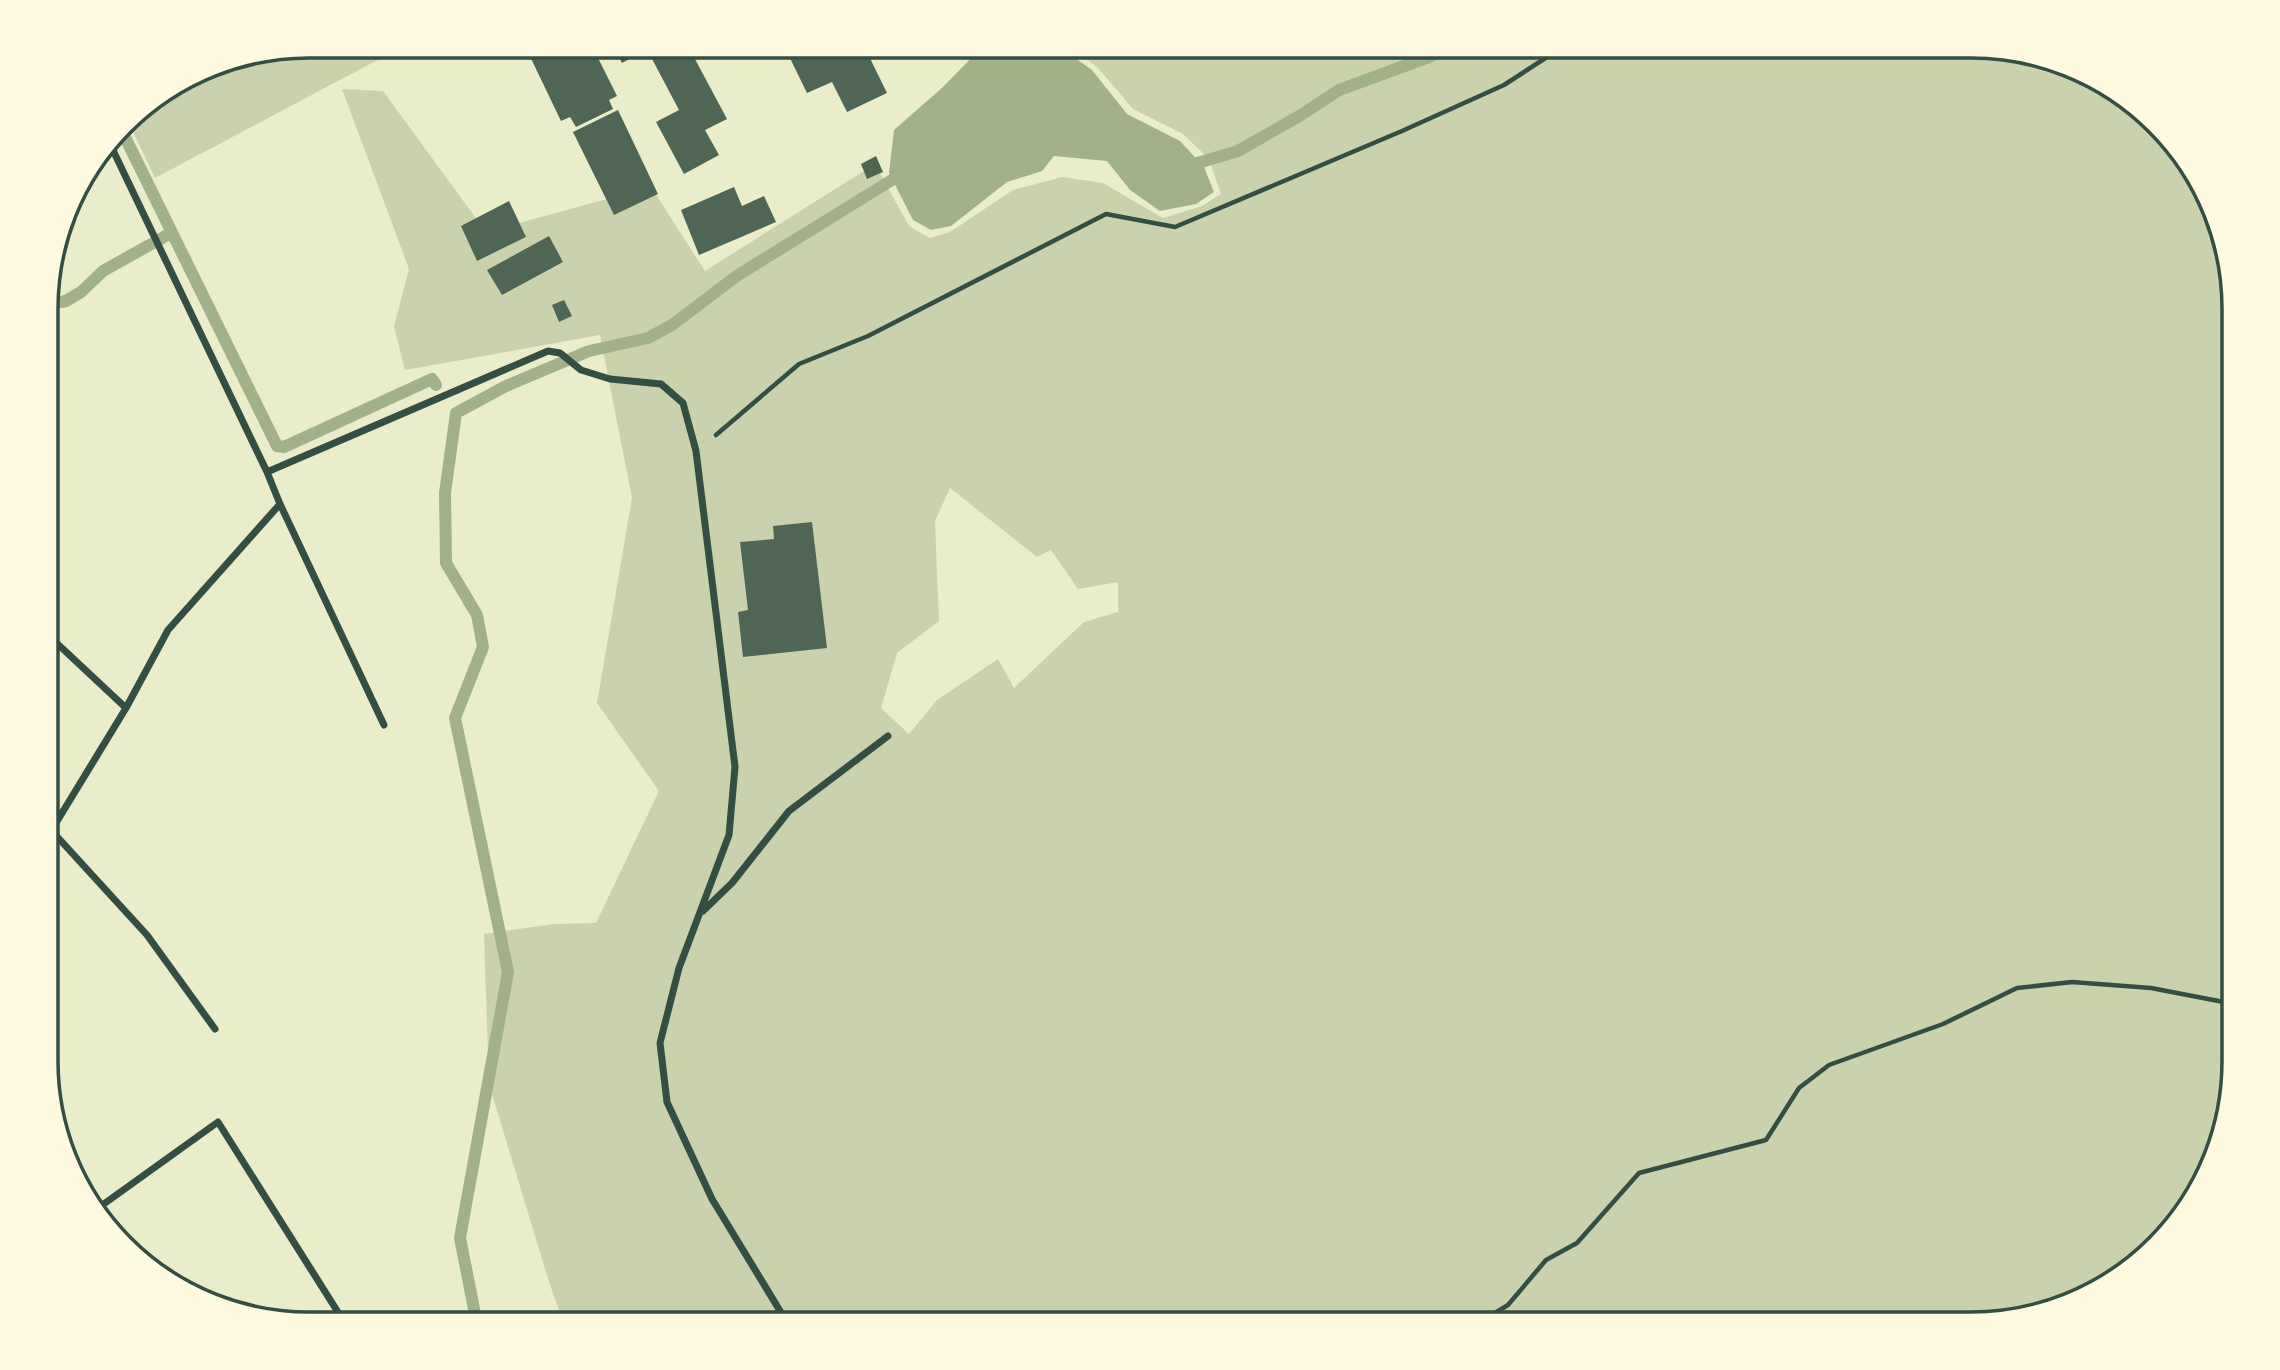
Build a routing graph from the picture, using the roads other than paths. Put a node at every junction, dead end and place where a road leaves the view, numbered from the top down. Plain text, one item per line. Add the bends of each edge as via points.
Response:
1 (114, 151) edge
2 (267, 472) junction
3 (280, 504) junction
4 (58, 644) edge
5 (126, 708) junction
6 (384, 725) dead end
7 (888, 736) dead end
8 (58, 820) edge
9 (58, 841) edge
10 (700, 914) junction
11 (215, 1030) dead end
12 (103, 1205) edge
13 (338, 1312) edge
14 (781, 1312) edge

1 - 2 street
2 - 3 street
2 - 10 street via 548,351 564,356 581,370 610,379 661,384 683,403 696,451 735,767 729,835
3 - 5 street via 168,630
3 - 6 street
4 - 5 street
5 - 8 street
7 - 10 street via 789,811 732,883
9 - 11 street via 147,935
10 - 14 street via 679,968 660,1043 667,1102 712,1199
12 - 13 street via 218,1122

